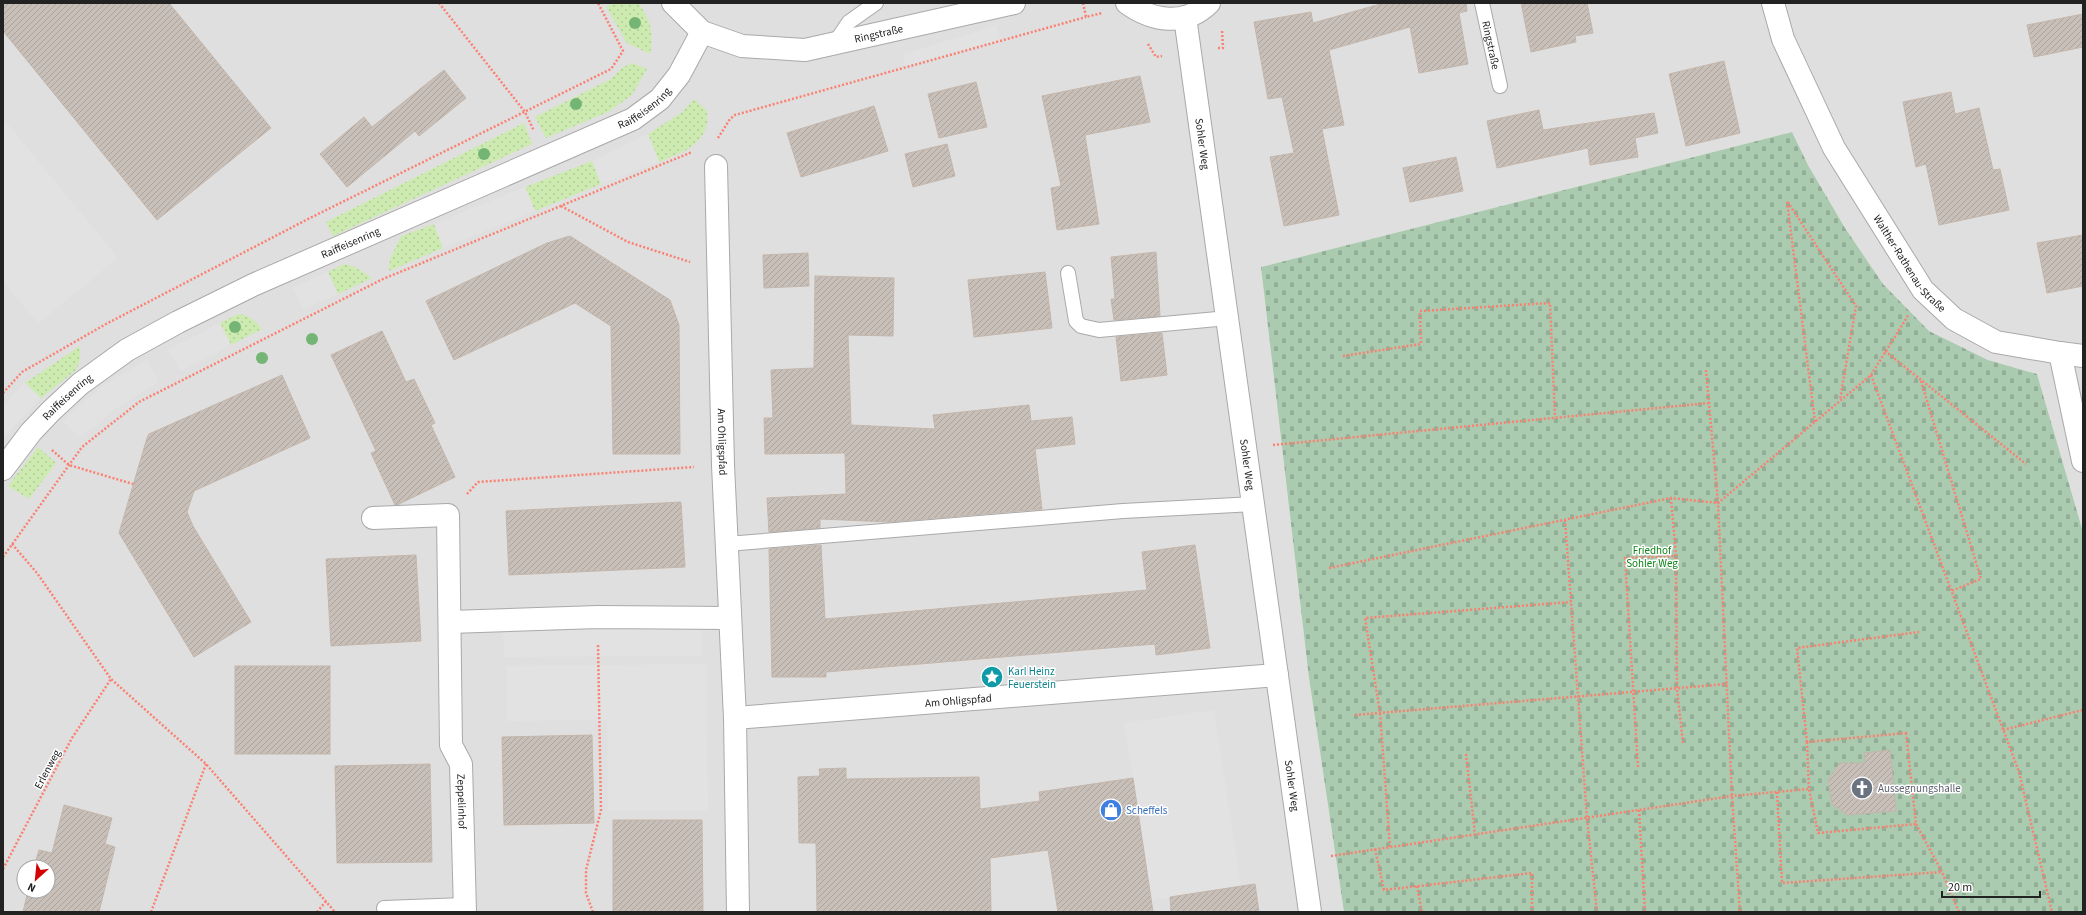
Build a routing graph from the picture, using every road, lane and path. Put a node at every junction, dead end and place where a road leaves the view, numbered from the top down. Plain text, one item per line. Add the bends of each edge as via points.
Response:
1 (439, 3) edge
2 (598, 3) edge
3 (673, 3) edge
4 (876, 3) edge
5 (1014, 3) edge
6 (1127, 3) edge
7 (1209, 3) edge
8 (1482, 3) edge
9 (1773, 3) edge
10 (1086, 17) dead end
11 (1185, 17) junction
12 (702, 32) junction
13 (834, 44) junction
14 (1500, 86) dead end
15 (525, 112) junction
16 (694, 152) dead end
17 (547, 156) junction
18 (716, 166) joint
19 (560, 206) junction
20 (719, 271) junction
21 (1068, 273) dead end
22 (1923, 290) junction
23 (1228, 318) junction
24 (1885, 351) junction
25 (2060, 353) junction
26 (1343, 356) dead end
27 (2083, 356) edge
28 (1706, 370) dead end
29 (1871, 375) junction
30 (1922, 381) junction
31 (3, 393) edge
32 (1840, 401) junction
33 (1709, 402) junction
34 (1555, 417) junction
35 (1815, 422) junction
36 (31, 432) junction
37 (1271, 445) dead end
38 (2083, 461) edge
39 (2026, 464) dead end
40 (69, 465) junction
41 (723, 465) junction
42 (3, 469) edge
43 (478, 482) dead end
44 (133, 484) dead end
45 (1671, 498) junction
46 (1718, 503) junction
47 (1254, 504) junction
48 (373, 518) dead end
49 (1565, 520) junction
50 (12, 544) junction
51 (727, 544) junction
52 (1676, 556) junction
53 (3, 557) edge
54 (1329, 568) dead end
55 (1951, 591) junction
56 (1571, 602) junction
57 (598, 617) junction
58 (729, 618) junction
59 (450, 622) junction
60 (1919, 632) dead end
61 (1277, 675) junction
62 (111, 679) junction
63 (1727, 684) junction
64 (1677, 689) junction
65 (1635, 692) junction
66 (1578, 697) junction
67 (2083, 710) edge
68 (1380, 713) junction
69 (1355, 715) dead end
70 (735, 718) junction
71 (2003, 730) junction
72 (1808, 742) junction
73 (1683, 743) dead end
74 (1466, 754) dead end
75 (206, 764) junction
76 (1638, 767) dead end
77 (1809, 790) junction
78 (1777, 792) junction
79 (1732, 796) junction
80 (1639, 810) junction
81 (1587, 818) junction
82 (1916, 824) junction
83 (1475, 834) junction
84 (1390, 847) junction
85 (1375, 849) junction
86 (1326, 856) dead end
87 (3, 869) edge
88 (1942, 872) junction
89 (1417, 886) junction
90 (327, 900) junction
91 (384, 908) dead end
92 (465, 908) edge
93 (151, 912) edge
94 (318, 912) edge
95 (336, 912) edge
96 (593, 912) edge
97 (738, 912) edge
98 (1310, 912) edge
99 (1422, 912) edge
100 (1532, 912) edge
101 (1597, 912) edge
102 (1645, 912) edge
103 (1740, 912) edge
104 (1959, 912) edge
105 (2052, 912) edge

1 - 15 path
2 - 15 path via 623,51 611,69
3 - 12 street
4 - 13 lane via 849,22
5 - 13 street, Ringstraße
6 - 11 street via 1141,13 1163,19
7 - 11 street via 1205,8
8 - 14 lane, Ringstraße
9 - 22 street, Walther-Rathenau-Straße via 1783,39 1834,148
10 - 18 path via 735,115 716,142
11 - 23 street, Sohler Weg
12 - 13 street, Ringstraße via 742,46 806,50
12 - 17 street, Raiffeisenring via 679,75 660,99 633,119
15 - 17 path
15 - 31 path via 310,218 106,324 22,372
16 - 19 path
17 - 36 street, Raiffeisenring via 253,285 178,322 126,350 80,384
18 - 20 street, Am Ohligspfad
19 - 20 path via 628,242
19 - 40 path via 383,279 139,402 82,446
20 - 41 street, Am Ohligspfad
21 - 23 lane via 1076,321 1080,326 1099,330
22 - 24 path
22 - 25 street, Walther-Rathenau-Straße via 1954,319 1996,342
23 - 47 street, Sohler Weg
24 - 29 path
24 - 30 path
25 - 27 street, Walther-Rathenau-Straße
25 - 38 street
26 - 34 path via 1421,344 1420,311 1550,302
28 - 33 path
29 - 32 path
29 - 55 path
30 - 39 path
30 - 55 path via 1981,579
32 - 35 path
32 - 35 path via 1856,306 1787,201
33 - 34 path
33 - 46 path
34 - 37 path
35 - 46 path
36 - 40 path
36 - 42 street, Raiffeisenring
40 - 44 path
40 - 50 path
41 - 43 path
41 - 51 street, Am Ohligspfad
45 - 46 path
45 - 49 path
45 - 52 path
46 - 63 path
47 - 51 lane via 1123,511
47 - 61 street, Sohler Weg
48 - 59 street, Zeppelinhof via 448,515
49 - 54 path
49 - 56 path
50 - 53 path
50 - 62 path via 37,573
51 - 58 street, Am Ohligspfad
52 - 64 path
52 - 65 path via 1625,558
55 - 71 path
56 - 66 path
56 - 68 path via 1365,618
57 - 58 street
57 - 59 street
57 - 96 path via 601,810 586,870 586,893
58 - 70 street, Am Ohligspfad
59 - 92 street, Zeppelinhof via 451,745 461,764
60 - 72 path via 1797,648
61 - 70 street, Am Ohligspfad
61 - 98 street, Sohler Weg
62 - 75 path
62 - 87 path, Erlenweg via 72,738
63 - 64 path
63 - 79 path
64 - 65 path
64 - 73 path
65 - 66 path
65 - 76 path
66 - 68 path
66 - 81 path
67 - 71 path
68 - 69 path
68 - 84 path
70 - 97 street, Am Ohligspfad
71 - 105 path via 2019,772
72 - 77 path
72 - 82 path via 1906,733
74 - 83 path
75 - 90 path
75 - 93 path
77 - 78 path
77 - 82 path via 1818,832
78 - 79 path
78 - 88 path via 1782,883
79 - 80 path
79 - 103 path
80 - 81 path
80 - 102 path
81 - 83 path
81 - 101 path
82 - 88 path
83 - 84 path
84 - 85 path
85 - 86 path
85 - 89 path via 1384,890
88 - 104 path
89 - 99 path
89 - 100 path via 1532,873
90 - 94 path
90 - 95 path
91 - 92 lane

